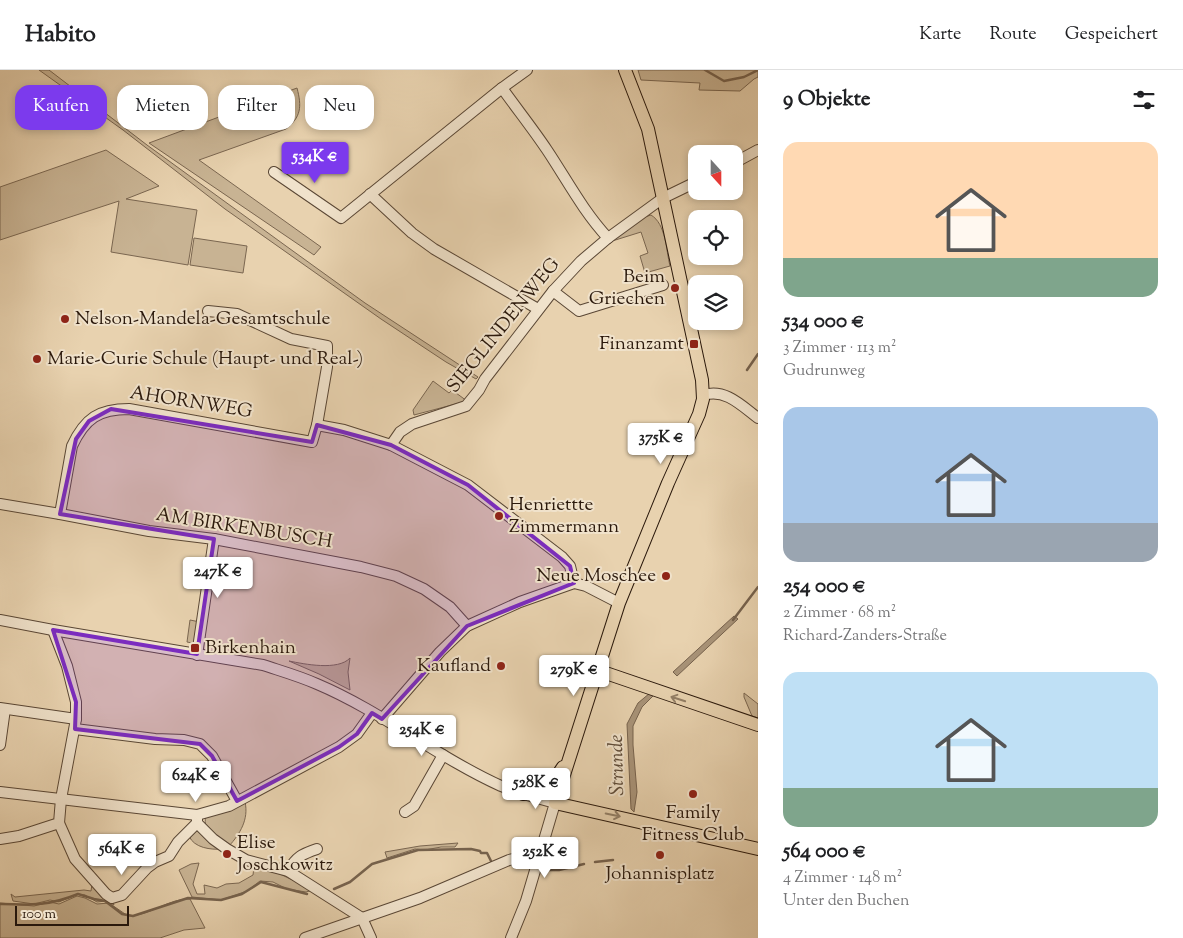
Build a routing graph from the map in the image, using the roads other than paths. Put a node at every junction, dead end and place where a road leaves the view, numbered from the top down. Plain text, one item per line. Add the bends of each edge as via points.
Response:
1 (527, 70) edge
2 (625, 70) edge
3 (502, 88) junction
4 (758, 150) edge
5 (743, 158) edge
6 (274, 172) dead end
7 (688, 186) edge
8 (370, 194) junction
9 (663, 198) junction
10 (608, 238) junction
11 (663, 285) dead end
12 (553, 291) junction
13 (538, 309) junction
14 (208, 310) dead end
15 (704, 395) junction
16 (758, 418) edge
17 (317, 425) junction
18 (391, 445) junction
19 (0, 504) edge
20 (60, 514) junction
21 (214, 539) junction
22 (574, 583) junction
23 (619, 603) junction
24 (0, 620) edge
25 (467, 626) junction
26 (52, 630) junction
27 (197, 655) junction
28 (597, 670) junction
29 (3, 709) edge
30 (372, 713) junction
31 (382, 719) junction
32 (76, 724) junction
33 (758, 725) edge
34 (0, 745) edge
35 (443, 754) junction
36 (568, 764) junction
37 (0, 792) edge
38 (523, 794) junction
39 (61, 799) junction
40 (238, 801) junction
41 (556, 803) junction
42 (405, 812) dead end
43 (197, 819) junction
44 (59, 823) junction
45 (0, 839) edge
46 (317, 848) dead end
47 (758, 849) edge
48 (538, 861) junction
49 (288, 870) junction
50 (362, 918) junction
51 (304, 938) edge
52 (371, 938) edge
53 (511, 938) edge

1 - 3 street
2 - 9 main road via 648,129
3 - 8 street
3 - 10 street via 595,224
4 - 5 street
6 - 8 street via 341,218
7 - 9 street, SIEGLINDENWEG
8 - 13 street via 434,249
9 - 10 street, SIEGLINDENWEG
9 - 15 main road
10 - 12 street, SIEGLINDENWEG
11 - 12 street via 579,311
12 - 13 street, SIEGLINDENWEG
13 - 18 street, SIEGLINDENWEG via 466,406 412,424 400,432
14 - 17 street, AHORNWEG via 237,314 291,339 327,346
15 - 16 street via 712,392 726,395
15 - 23 main road via 695,426
17 - 18 street
17 - 20 street, AHORNWEG via 312,442 129,409 111,409 89,421 72,446
18 - 22 street via 468,486 499,509 562,557 570,566
19 - 20 street, AM BIRKENBUSCH
20 - 21 street, AM BIRKENBUSCH via 149,531
21 - 25 street, AM BIRKENBUSCH via 396,576 424,589 450,607
21 - 27 street
22 - 23 street
22 - 25 street
23 - 28 main road
24 - 26 street
25 - 31 street
26 - 27 street
26 - 32 street via 72,683
27 - 30 street via 263,665 292,674
33 -> 28 main road
28 - 36 main road
29 - 32 street
29 - 34 street
30 - 31 street
30 - 40 street via 357,734 339,747
31 - 35 street
32 - 39 street
32 - 40 street via 200,744 212,756
35 - 38 street via 463,767
35 - 42 street via 414,806
36 - 38 main road via 545,787
36 - 41 main road
37 - 39 street
38 - 41 street
39 - 43 street
39 - 44 street
40 - 43 street
41 -> 47 main road
41 - 48 street
43 - 44 street via 169,856 147,868 122,895 112,898 75,859
43 - 49 street via 213,839 246,860
44 - 45 street
46 - 49 street via 294,860
48 - 50 street via 509,860 420,898
48 - 53 street
49 - 50 street
50 - 51 street
50 - 52 street

